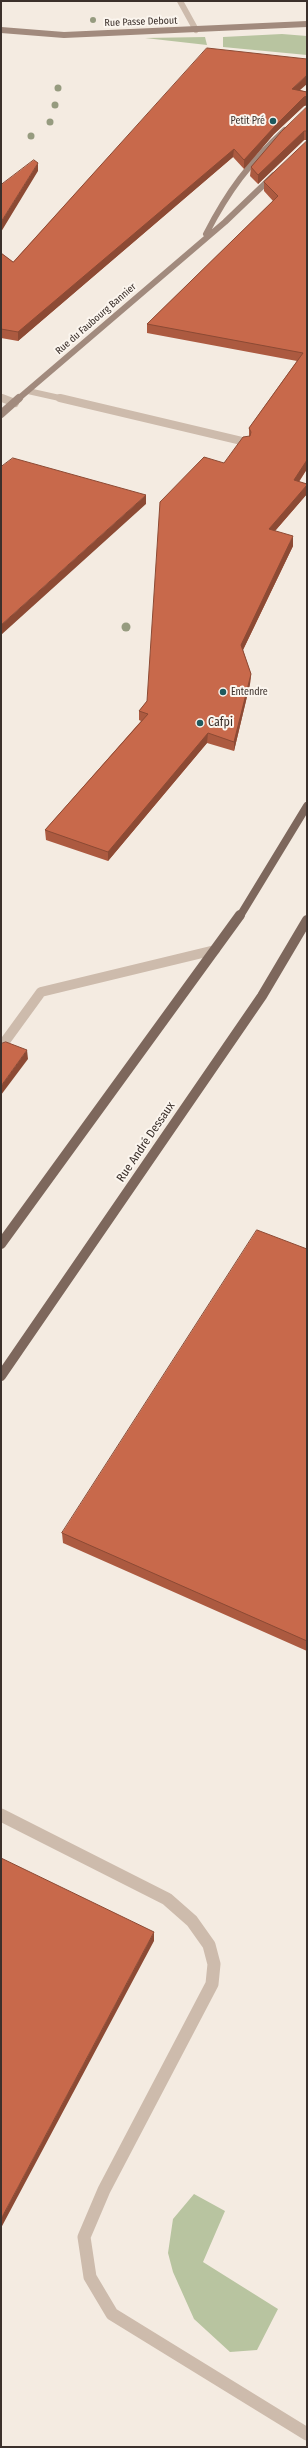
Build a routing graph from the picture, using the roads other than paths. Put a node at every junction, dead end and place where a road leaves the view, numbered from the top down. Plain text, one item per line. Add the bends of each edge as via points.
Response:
1 (180, 1) edge
2 (307, 24) edge
3 (282, 27) junction
4 (1, 30) edge
5 (196, 30) junction
6 (307, 30) edge
7 (288, 126) edge
8 (280, 169) edge
9 (204, 238) junction
10 (28, 391) junction
11 (1, 398) edge
12 (15, 402) junction
13 (1, 414) edge
14 (246, 442) edge
15 (307, 806) edge
16 (307, 920) edge
17 (215, 950) junction
18 (1, 1046) edge
19 (1, 1244) edge
20 (1, 1376) edge
21 (1, 1815) edge
22 (307, 2434) edge

1 - 5 street
2 - 3 main road, Rue Passe Debout
3 - 5 main road, Rue Passe Debout
3 - 6 main road, Rue Passe Debout
4 - 5 main road, Rue Passe Debout via 64,35
7 - 9 main road, Rue du Faubourg Bannier via 254,160 221,205
8 - 9 main road, Rue du Faubourg Bannier via 225,222
9 - 10 main road, Rue du Faubourg Bannier
10 - 12 main road, Rue du Faubourg Bannier
10 - 14 street
11 - 12 street
12 - 13 main road, Rue du Faubourg Bannier
15 - 17 main road via 239,917
16 - 20 main road, Rue André Dessaux via 262,996
17 - 18 street via 41,992
17 - 19 main road
21 - 22 street via 167,1900 192,1921 208,1945 214,1964 212,1984 104,2190 84,2237 90,2277 112,2314

